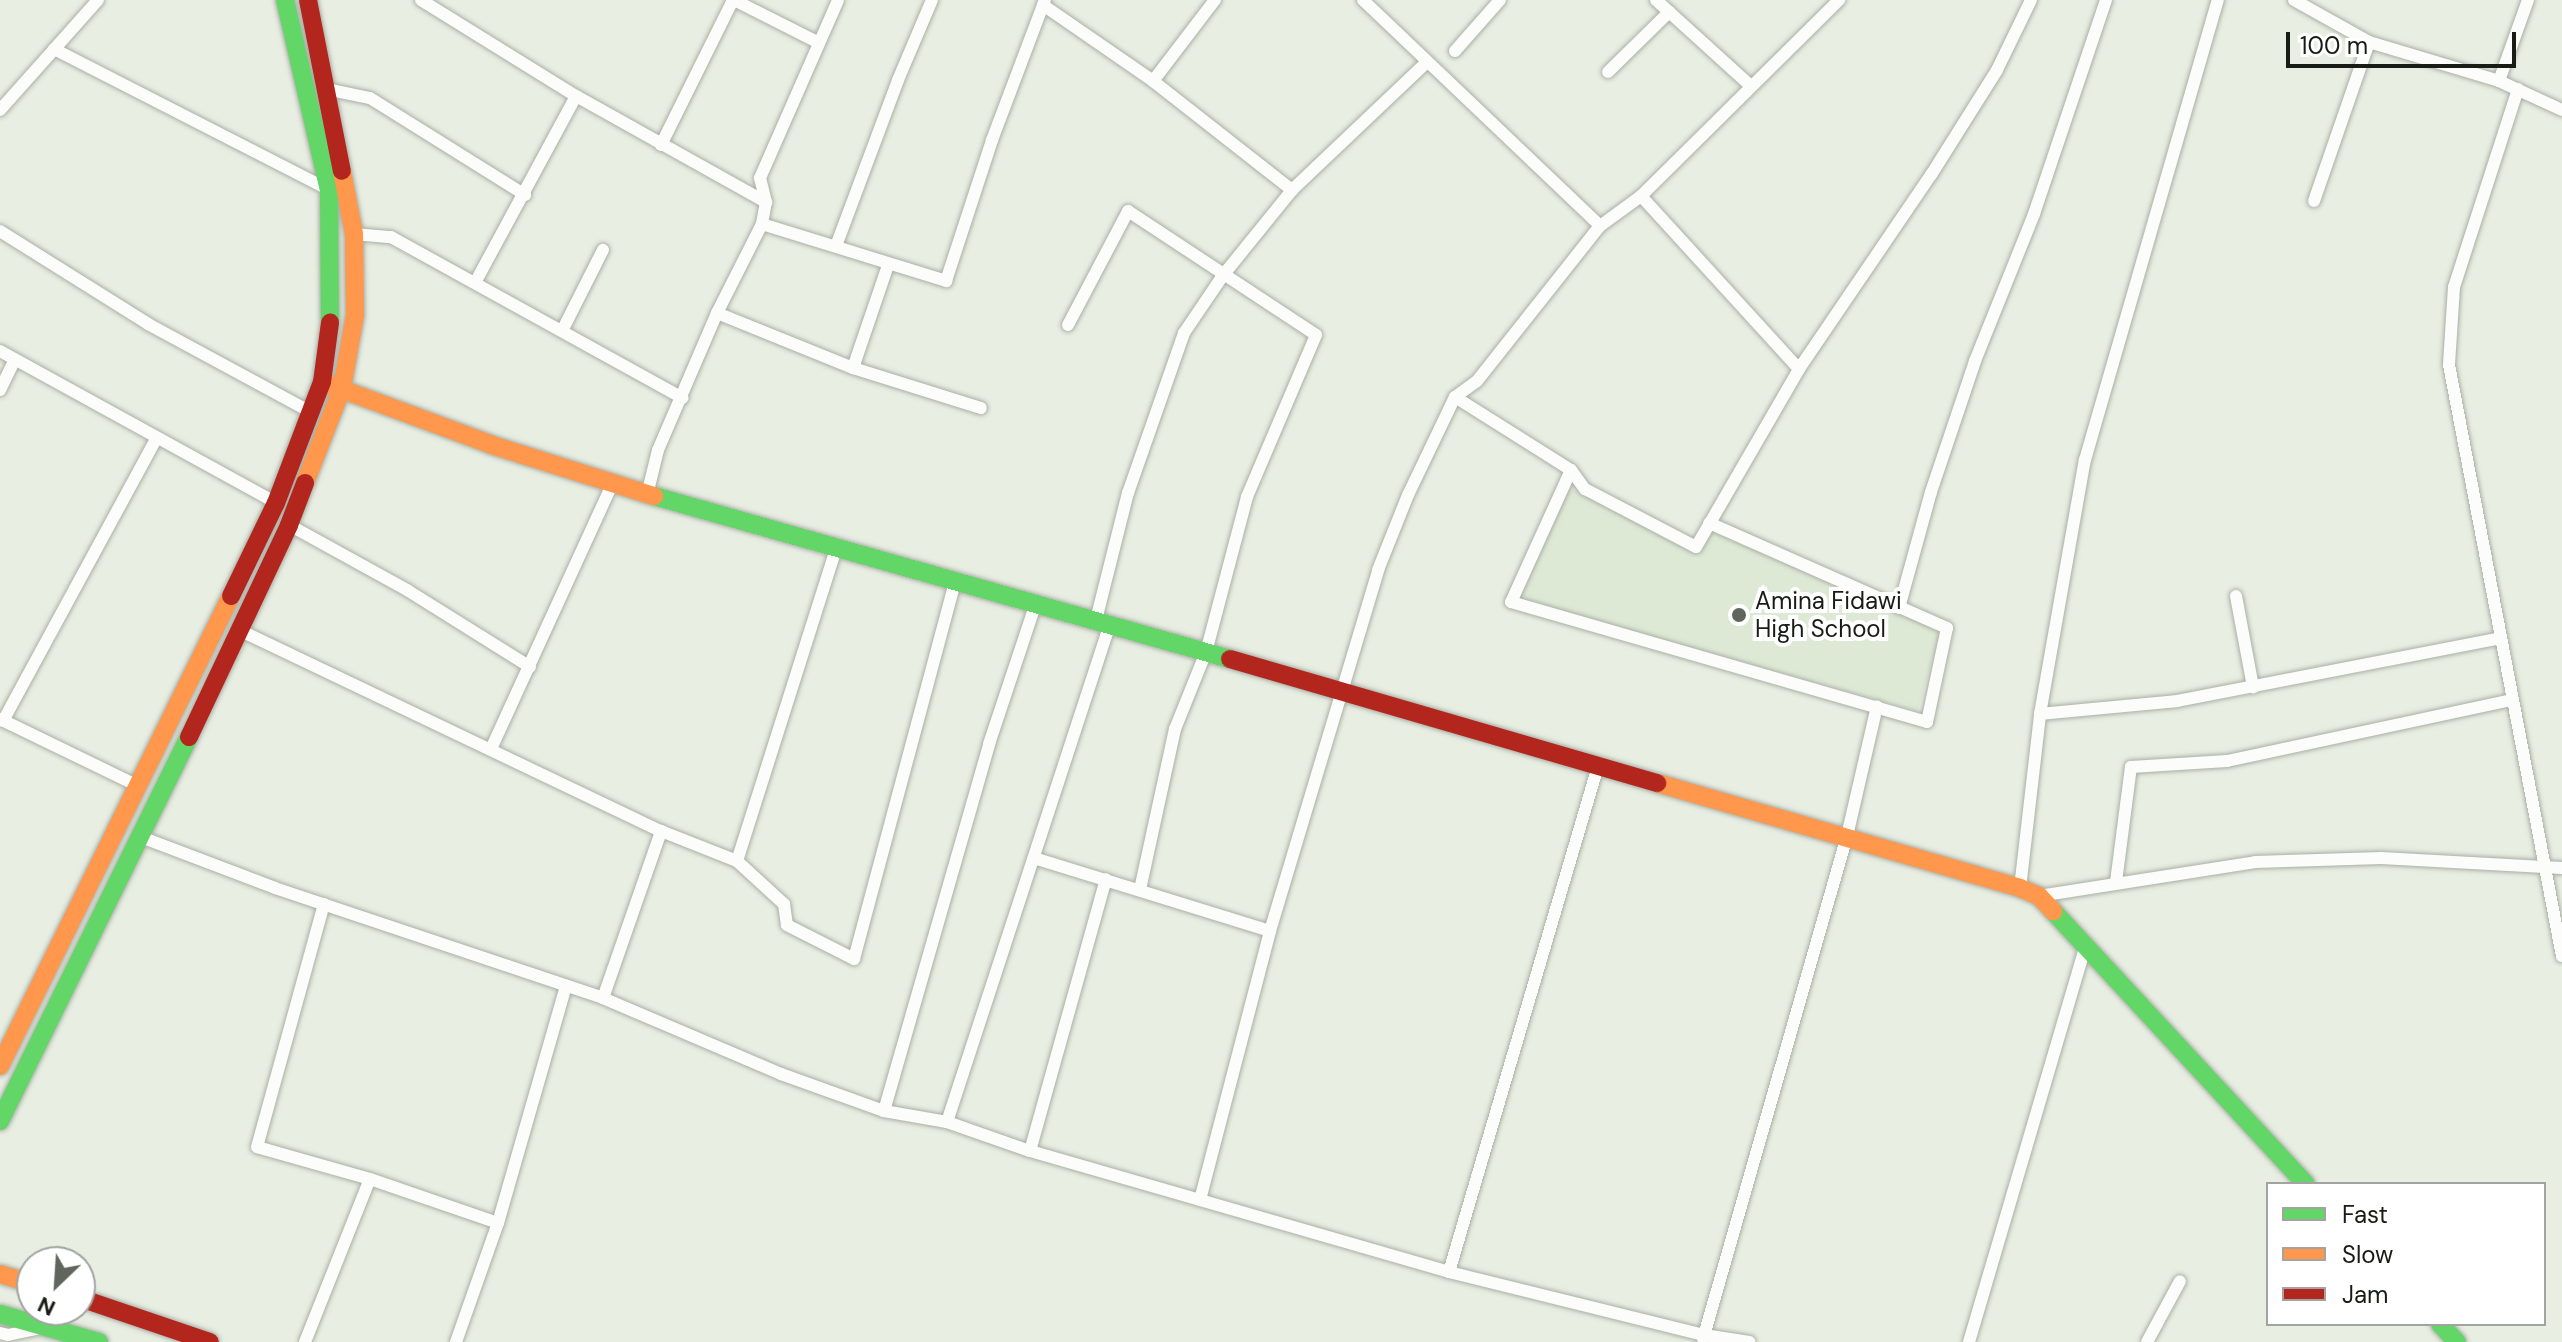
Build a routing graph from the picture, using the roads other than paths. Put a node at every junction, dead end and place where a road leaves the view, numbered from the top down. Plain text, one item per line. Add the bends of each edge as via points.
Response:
1 (98, 0) edge
2 (285, 0) edge
3 (308, 0) edge
4 (421, 0) edge
5 (733, 0) edge
6 (838, 0) edge
7 (932, 0) edge
8 (1215, 0) edge
9 (1363, 0) edge
10 (1500, 0) edge
11 (1656, 0) edge
12 (1839, 0) edge
13 (2031, 0) edge
14 (2106, 0) edge
15 (2218, 0) edge
16 (2294, 0) edge
17 (2528, 0) edge
18 (1044, 2) edge
19 (1669, 12) junction
20 (817, 42) junction
21 (2369, 42) junction
22 (54, 49) junction
23 (1455, 51) dead end
24 (1427, 62) junction
25 (1608, 72) dead end
26 (1153, 81) junction
27 (2499, 81) junction
28 (1751, 86) junction
29 (326, 89) junction
30 (2518, 89) junction
31 (576, 96) junction
32 (0, 110) edge
33 (2562, 110) edge
34 (661, 145) junction
35 (329, 190) junction
36 (1292, 190) junction
37 (525, 195) junction
38 (1641, 196) junction
39 (2314, 201) dead end
40 (766, 202) junction
41 (762, 224) junction
42 (1600, 226) junction
43 (0, 231) edge
44 (354, 234) junction
45 (836, 246) junction
46 (603, 250) dead end
47 (888, 265) junction
48 (1224, 274) junction
49 (476, 281) junction
50 (717, 313) junction
51 (1068, 325) dead end
52 (562, 331) junction
53 (0, 351) edge
54 (15, 359) junction
55 (853, 368) junction
56 (1799, 369) junction
57 (322, 382) junction
58 (342, 388) junction
59 (0, 390) edge
60 (1455, 397) junction
61 (683, 398) junction
62 (981, 408) dead end
63 (311, 412) junction
64 (156, 439) junction
65 (1571, 470) junction
66 (612, 485) junction
67 (647, 495) junction
68 (276, 503) junction
69 (1709, 523) junction
70 (289, 525) junction
71 (837, 545) junction
72 (956, 579) junction
73 (2236, 596) dead end
74 (1036, 603) junction
75 (1899, 608) junction
76 (1103, 622) junction
77 (237, 629) junction
78 (2500, 638) junction
79 (1206, 652) junction
80 (530, 667) junction
81 (2253, 687) junction
82 (1343, 690) junction
83 (2512, 700) junction
84 (1877, 706) junction
85 (2040, 714) junction
86 (2, 720) edge
87 (491, 749) junction
88 (1598, 766) junction
89 (136, 785) junction
90 (661, 831) junction
91 (1847, 836) junction
92 (141, 837) junction
93 (1034, 858) junction
94 (737, 861) junction
95 (2543, 868) junction
96 (2562, 868) edge
97 (1106, 879) junction
98 (2116, 882) junction
99 (2020, 888) junction
100 (1140, 889) junction
101 (2039, 896) junction
102 (324, 904) junction
103 (1270, 931) junction
104 (2085, 949) junction
105 (2562, 956) edge
106 (566, 986) junction
107 (603, 998) junction
108 (0, 1066) edge
109 (884, 1111) junction
110 (0, 1121) edge
111 (947, 1122) junction
112 (1030, 1151) junction
113 (370, 1179) junction
114 (2304, 1182) edge
115 (1200, 1200) junction
116 (498, 1223) junction
117 (1449, 1272) junction
118 (2180, 1281) dead end
119 (96, 1303) edge
120 (0, 1314) edge
121 (2442, 1326) edge
122 (43, 1328) junction
123 (0, 1333) edge
124 (1703, 1338) edge
125 (99, 1342) edge
126 (210, 1342) edge
127 (305, 1342) edge
128 (456, 1342) edge
129 (1749, 1342) edge
130 (1969, 1342) edge
131 (2147, 1342) edge
132 (2457, 1342) edge

1 - 22 street
2 - 35 main road
3 - 29 main road
4 - 31 street
5 - 20 street
5 - 34 street
6 - 20 street
7 - 45 street
8 - 26 street
9 - 24 street
10 - 23 street
11 - 19 street
12 - 28 street
13 - 56 street via 1981,96
14 - 75 street via 2034,214 1965,390
15 - 85 street via 2085,460
16 - 21 street
17 - 27 street
18 - 26 street
18 - 47 street via 946,281
19 - 25 street
19 - 28 street
20 - 40 street via 760,178
21 - 27 street
21 - 39 street
22 - 32 street
22 - 35 street
24 - 36 street
24 - 42 street
26 - 36 street
27 - 30 street
28 - 38 street
29 - 37 street via 370,98
29 - 44 main road
30 - 33 street
30 - 78 street via 2454,287 2449,365
31 - 34 street
31 - 37 street
34 - 40 street
35 - 57 main road via 330,322
36 - 48 street
37 - 49 street
38 - 42 street
38 - 56 street
40 - 41 street
41 - 45 street
41 - 50 street
42 - 60 street via 1477,381
43 - 63 street via 148,324
44 - 49 street via 391,237
44 - 58 main road via 355,315
45 - 47 street
46 - 52 street
47 - 55 street
48 - 51 street via 1128,211
48 - 76 street via 1184,333 1158,398 1128,493
48 - 79 street via 1316,335 1247,497
49 - 52 street
50 - 55 street
50 - 61 street
52 - 61 street
53 - 54 street
54 - 59 street
54 - 64 street
55 - 62 street
56 - 69 street
57 - 58 main road
57 - 63 main road
58 - 66 main road
58 - 70 main road
60 - 65 street
60 - 82 street via 1378,570
61 - 67 street via 658,450
63 - 68 main road
64 - 68 street
64 - 86 street
65 - 69 street via 1585,489 1696,547
65 - 84 street via 1511,602
66 - 67 main road
66 - 80 street
67 - 71 main road
68 - 89 main road
69 - 75 street
70 - 77 main road
70 - 80 street
71 - 72 main road
71 - 94 street
72 - 74 main road
72 - 94 street via 854,959 787,925 784,904
73 - 81 street
74 - 76 main road
74 - 109 street via 989,744
75 - 84 street via 1947,628 1927,722
76 - 79 main road
76 - 93 street
77 - 87 street
77 - 92 main road
78 - 81 street
78 - 83 street
79 - 82 main road
79 - 100 street via 1175,729
80 - 87 street
81 - 85 street via 2177,701
82 - 88 main road
82 - 103 street
83 - 95 street
83 - 98 street via 2227,761 2131,767
84 - 91 street
85 - 99 street
86 - 89 street
87 - 90 street
88 - 91 main road
88 - 117 street
89 - 108 main road
90 - 94 street
90 - 107 street
91 - 99 main road
91 - 124 street
92 - 102 street
92 - 110 main road
93 - 97 street
93 - 111 street
95 - 96 street
95 - 98 street via 2381,858 2270,861
95 - 105 street
97 - 100 street
97 - 112 street
98 - 101 street
99 - 101 main road
100 - 103 street
101 - 104 main road
102 - 106 street
102 - 113 street via 257,1147
103 - 115 street
104 - 114 main road
104 - 130 street
106 - 107 street
106 - 116 street
107 - 109 street via 781,1074
109 - 111 street
111 - 112 street
112 - 115 street
113 - 116 street
113 - 127 street
115 - 117 street
116 - 128 street
117 - 124 street
118 - 131 street
119 - 126 main road
120 - 122 main road
121 - 132 main road
122 - 123 street
122 - 125 main road
124 - 129 street

